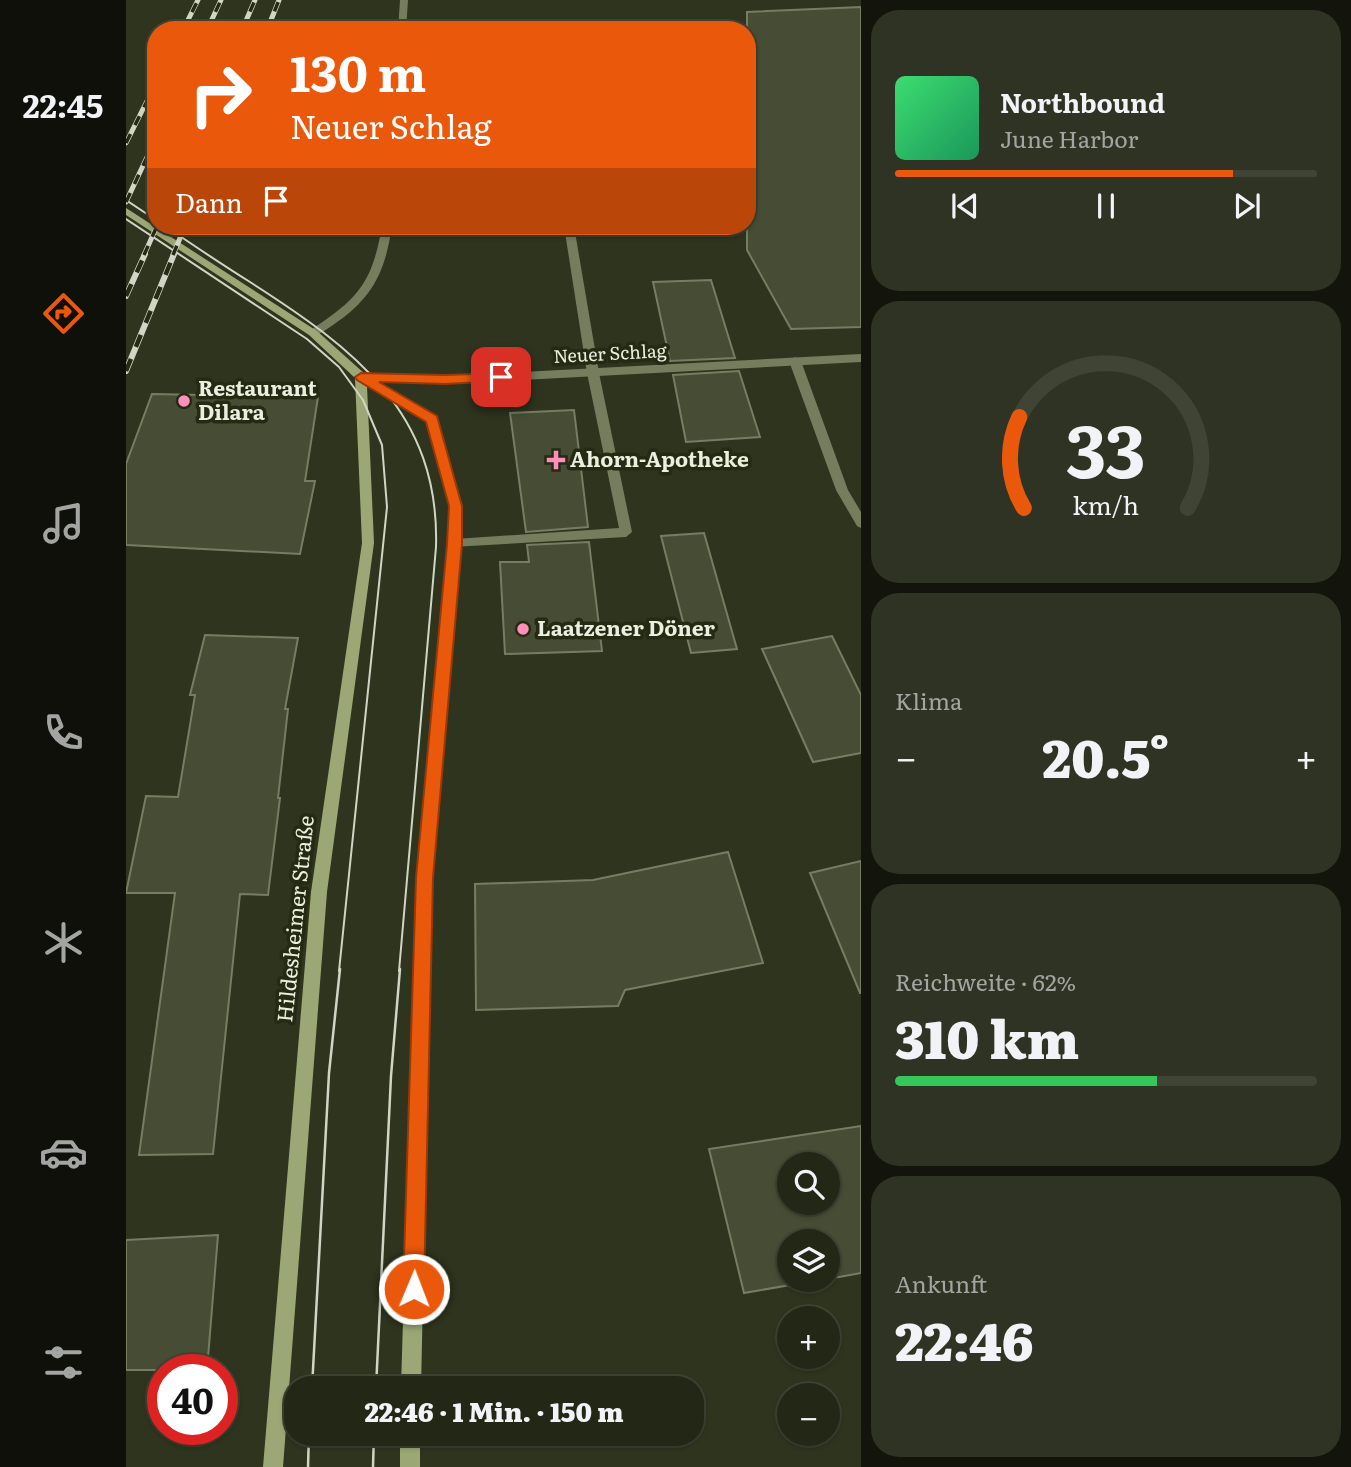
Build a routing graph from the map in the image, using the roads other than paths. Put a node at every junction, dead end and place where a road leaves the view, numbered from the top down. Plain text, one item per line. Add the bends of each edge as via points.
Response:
1 (404, 0) edge
2 (403, 21) edge
3 (126, 211) edge
4 (147, 225) edge
5 (163, 235) edge
6 (386, 235) edge
7 (570, 235) edge
8 (313, 333) junction
9 (861, 358) edge
10 (795, 361) junction
11 (593, 373) junction
12 (361, 377) junction
13 (861, 523) edge
14 (454, 544) junction
15 (411, 1376) edge
16 (410, 1446) edge
17 (273, 1467) edge
18 (410, 1467) edge

1 - 2 street
3 - 4 street
5 - 8 street
6 - 8 street via 382,261 371,286
7 - 11 street
8 - 12 street
9 - 10 street, Neuer Schlag
10 - 11 street, Neuer Schlag
10 - 13 street via 842,490
11 - 12 street, Neuer Schlag via 445,380
11 - 14 street via 625,532
12 - 14 street via 432,419 456,506
12 - 17 street, Hildesheimer Straße via 368,543 319,892
14 - 15 street via 424,878
16 - 18 street

